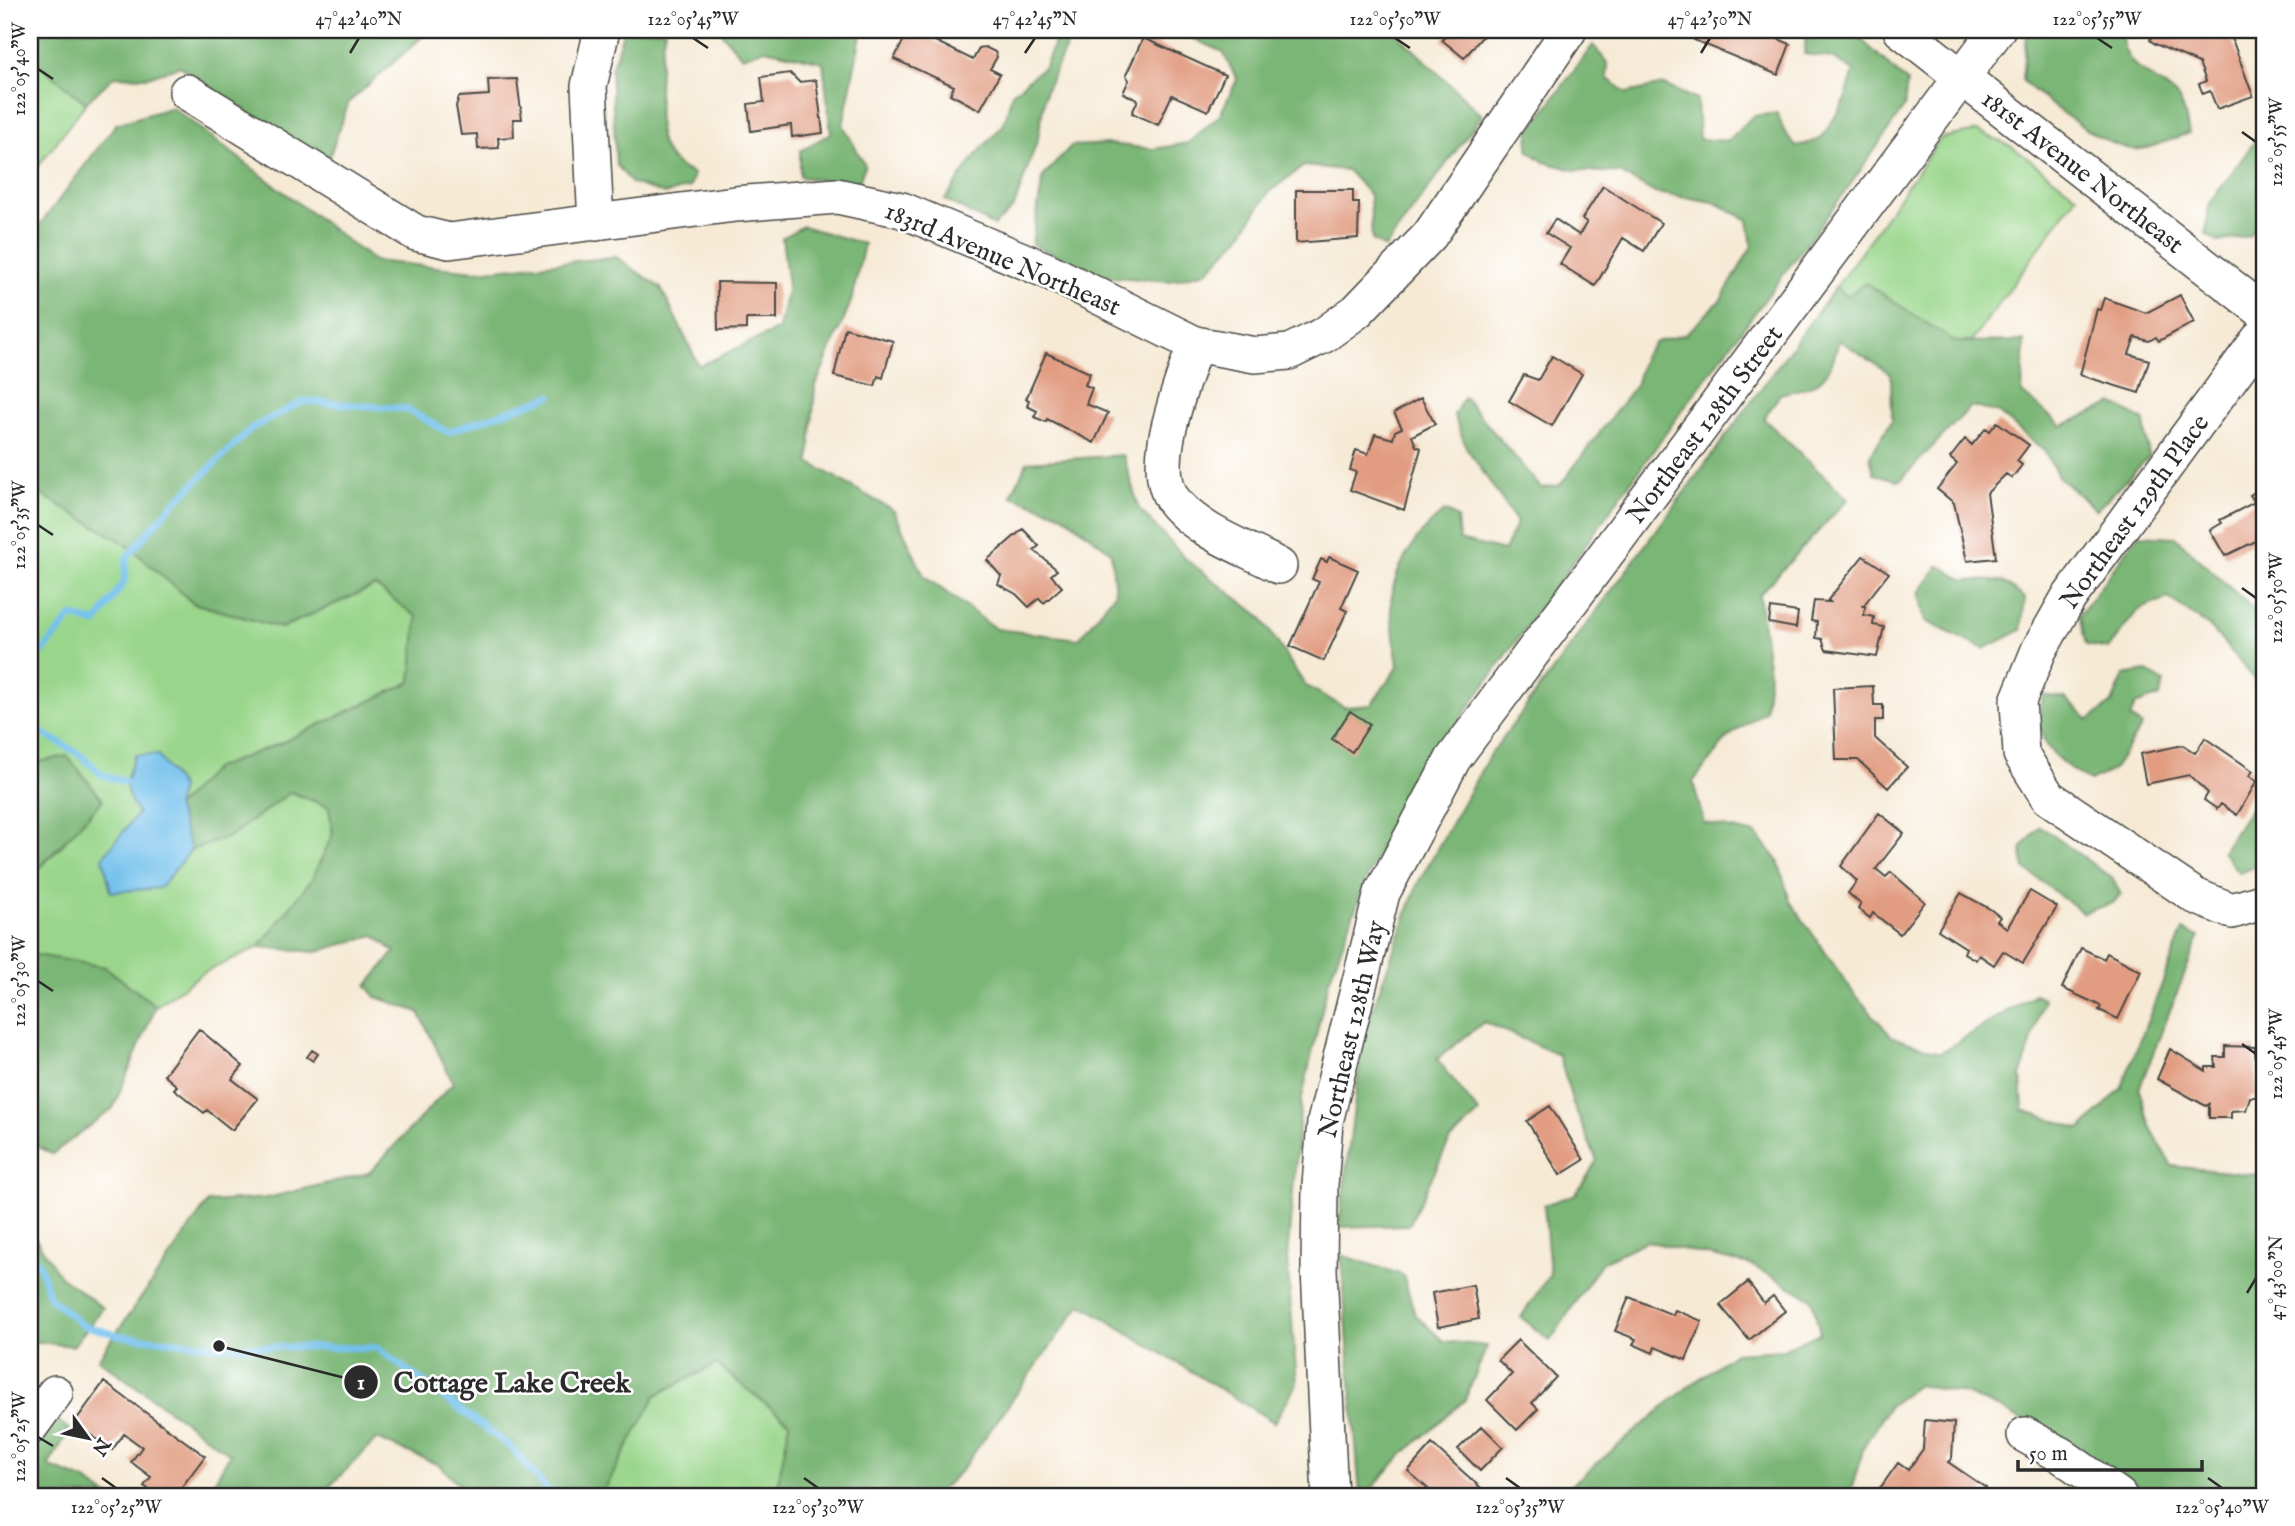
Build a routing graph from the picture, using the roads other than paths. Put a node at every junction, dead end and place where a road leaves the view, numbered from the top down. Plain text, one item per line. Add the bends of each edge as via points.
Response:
1 (602, 30) edge
2 (1569, 30) edge
3 (1901, 30) edge
4 (1997, 30) edge
5 (1963, 77) junction
6 (187, 92) dead end
7 (596, 223) junction
8 (2265, 313) edge
9 (2265, 331) edge
10 (1195, 345) junction
11 (1279, 566) dead end
12 (1418, 822) joint
13 (2265, 901) edge
14 (55, 1393) dead end
15 (30, 1427) edge
16 (2025, 1435) dead end
17 (1330, 1496) edge
18 (2119, 1496) edge

1 - 7 street via 589,86
2 - 10 street, 183rd Avenue Northeast via 1430,235 1357,311 1324,335 1289,352 1255,355
3 - 5 street, 181st Avenue Northeast
4 - 5 street, Northeast 128th Street
5 - 8 street, 181st Avenue Northeast
5 - 12 street, Northeast 128th Street via 1461,748
6 - 7 street, 183rd Avenue Northeast via 416,233 449,241
7 - 10 street, 183rd Avenue Northeast via 837,196 902,209 1048,271
9 - 13 street, Northeast 129th Place via 2068,599 2039,650 2018,701 2021,754 2048,797 2195,895 2232,911
10 - 11 street via 1166,435 1164,476 1175,504 1200,525
12 - 17 street, Northeast 128th Way via 1382,893 1325,1122 1318,1241
14 - 15 street
16 - 18 street via 2061,1454

